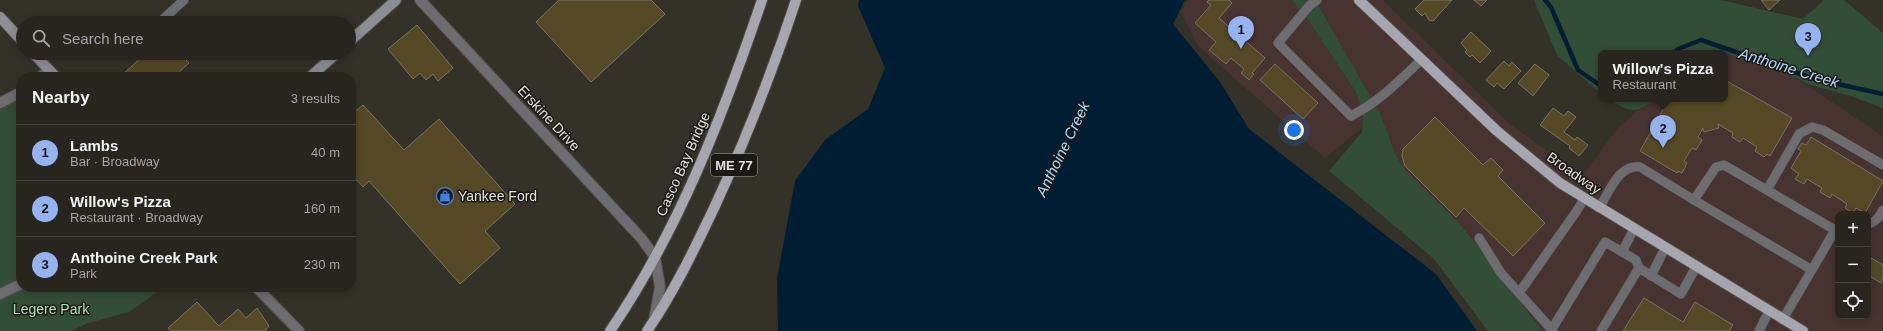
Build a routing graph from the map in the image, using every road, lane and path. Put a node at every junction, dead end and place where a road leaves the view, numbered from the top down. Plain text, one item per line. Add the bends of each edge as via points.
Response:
1 (184, 0) edge
2 (396, 0) edge
3 (420, 0) edge
4 (762, 0) edge
5 (796, 0) edge
6 (1317, 0) edge
7 (1359, 0) edge
8 (167, 16) edge
9 (0, 17) edge
10 (16, 34) edge
11 (356, 36) edge
12 (39, 60) edge
13 (329, 60) edge
14 (1421, 60) junction
15 (50, 72) edge
16 (316, 72) edge
17 (16, 95) edge
18 (0, 103) edge
19 (1883, 165) edge
20 (1767, 190) junction
21 (1584, 198) junction
22 (1694, 200) junction
23 (1600, 208) junction
24 (1883, 210) edge
25 (1871, 223) edge
26 (1835, 228) edge
27 (1634, 229) junction
28 (1835, 232) edge
29 (1479, 238) dead end
30 (1665, 248) junction
31 (1622, 252) junction
32 (655, 257) junction
33 (1696, 266) junction
34 (1638, 268) junction
35 (1812, 270) junction
36 (1651, 276) junction
37 (16, 286) edge
38 (261, 292) edge
39 (1519, 293) junction
40 (0, 294) edge
41 (1769, 311) junction
42 (1783, 319) junction
43 (654, 322) junction
44 (1552, 330) edge
45 (299, 331) edge
46 (610, 331) edge
47 (648, 331) edge
48 (1601, 331) edge
49 (1759, 331) edge
50 (1803, 331) edge

1 - 8 lane
2 - 11 street
3 - 32 street, Erskine Drive via 641,238
4 - 32 main road, Casco Bay Bridge / ME 77 via 718,122 685,198
5 - 43 main road, ME 77 via 769,79 732,170 704,231
6 - 14 lane via 1278,43 1351,116 1388,92
7 - 14 main road, Broadway
9 - 10 street
12 - 15 street
13 - 16 street
14 - 21 main road, Broadway via 1539,167
17 - 18 street
19 - 20 lane via 1823,130 1812,128 1799,134
20 - 22 lane via 1724,164 1716,167
20 - 26 lane
21 - 23 main road, Broadway
21 - 39 lane
22 - 23 lane via 1640,167 1633,166 1620,174
22 - 35 lane
23 - 27 main road, Broadway
24 - 25 lane via 1879,218
27 - 30 main road, Broadway
27 - 31 lane
28 - 35 lane
29 - 39 lane via 1501,273
30 - 33 main road, Broadway
30 - 36 lane
31 - 34 lane via 1636,260
31 - 44 lane via 1605,242
32 - 43 street via 660,286
32 - 46 main road, Casco Bay Bridge / ME 77
33 - 36 lane via 1681,294
33 - 41 main road, Broadway
34 - 36 lane
34 - 48 lane
35 - 42 lane
37 - 40 street
38 - 45 street
39 - 44 lane
41 - 42 main road, Broadway
41 - 49 lane
42 - 50 main road, Broadway
43 - 47 main road, ME 77

